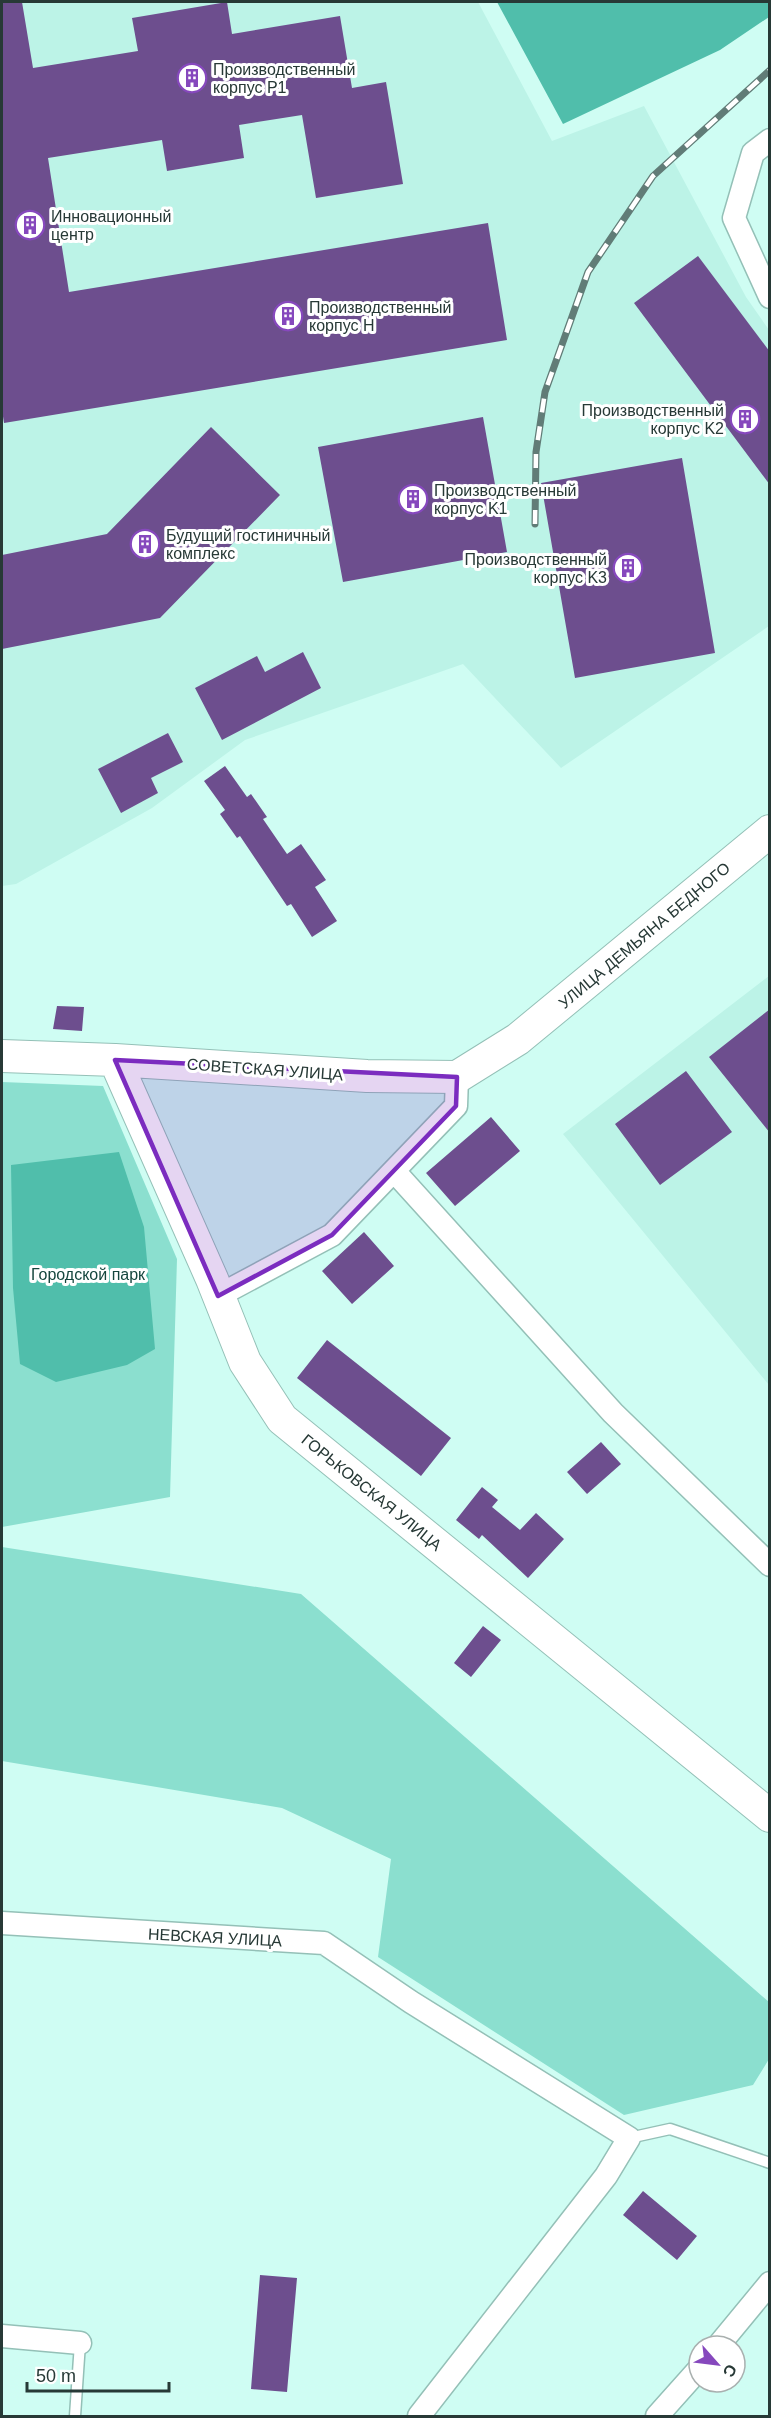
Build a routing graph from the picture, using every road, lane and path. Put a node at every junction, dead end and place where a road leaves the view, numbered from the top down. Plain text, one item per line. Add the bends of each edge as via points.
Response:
1 (761, 146) edge
2 (770, 297) edge
3 (770, 831) edge
4 (2, 1056) edge
5 (115, 1060) junction
6 (457, 1077) junction
7 (394, 1170) junction
8 (218, 1296) junction
9 (770, 1565) edge
10 (770, 1816) edge
11 (2, 1923) edge
12 (629, 2138) junction
13 (770, 2163) edge
14 (770, 2283) edge
15 (728, 2334) edge
16 (2, 2336) edge
17 (80, 2343) joint
18 (687, 2382) edge
19 (75, 2416) edge
20 (419, 2416) edge
21 (657, 2416) edge

1 - 2 street via 734,218
3 - 6 street, УЛИЦА ДЕМЬЯНА БЕДНОГО via 518,1039
4 - 5 street, СОВЕТСКАЯ УЛИЦА
5 - 6 street, СОВЕТСКАЯ УЛИЦА via 367,1076
5 - 8 street, ГОРЬКОВСКАЯ УЛИЦА
6 - 7 street via 456,1106
7 - 8 street via 332,1235
7 - 9 street via 613,1413
8 - 10 street, ГОРЬКОВСКАЯ УЛИЦА via 245,1362 282,1419
11 - 12 street, НЕВСКАЯ УЛИЦА via 324,1943
12 - 13 lane via 670,2129
12 - 20 street via 606,2176
14 - 15 street
16 - 17 street
17 - 19 lane
18 - 21 street

